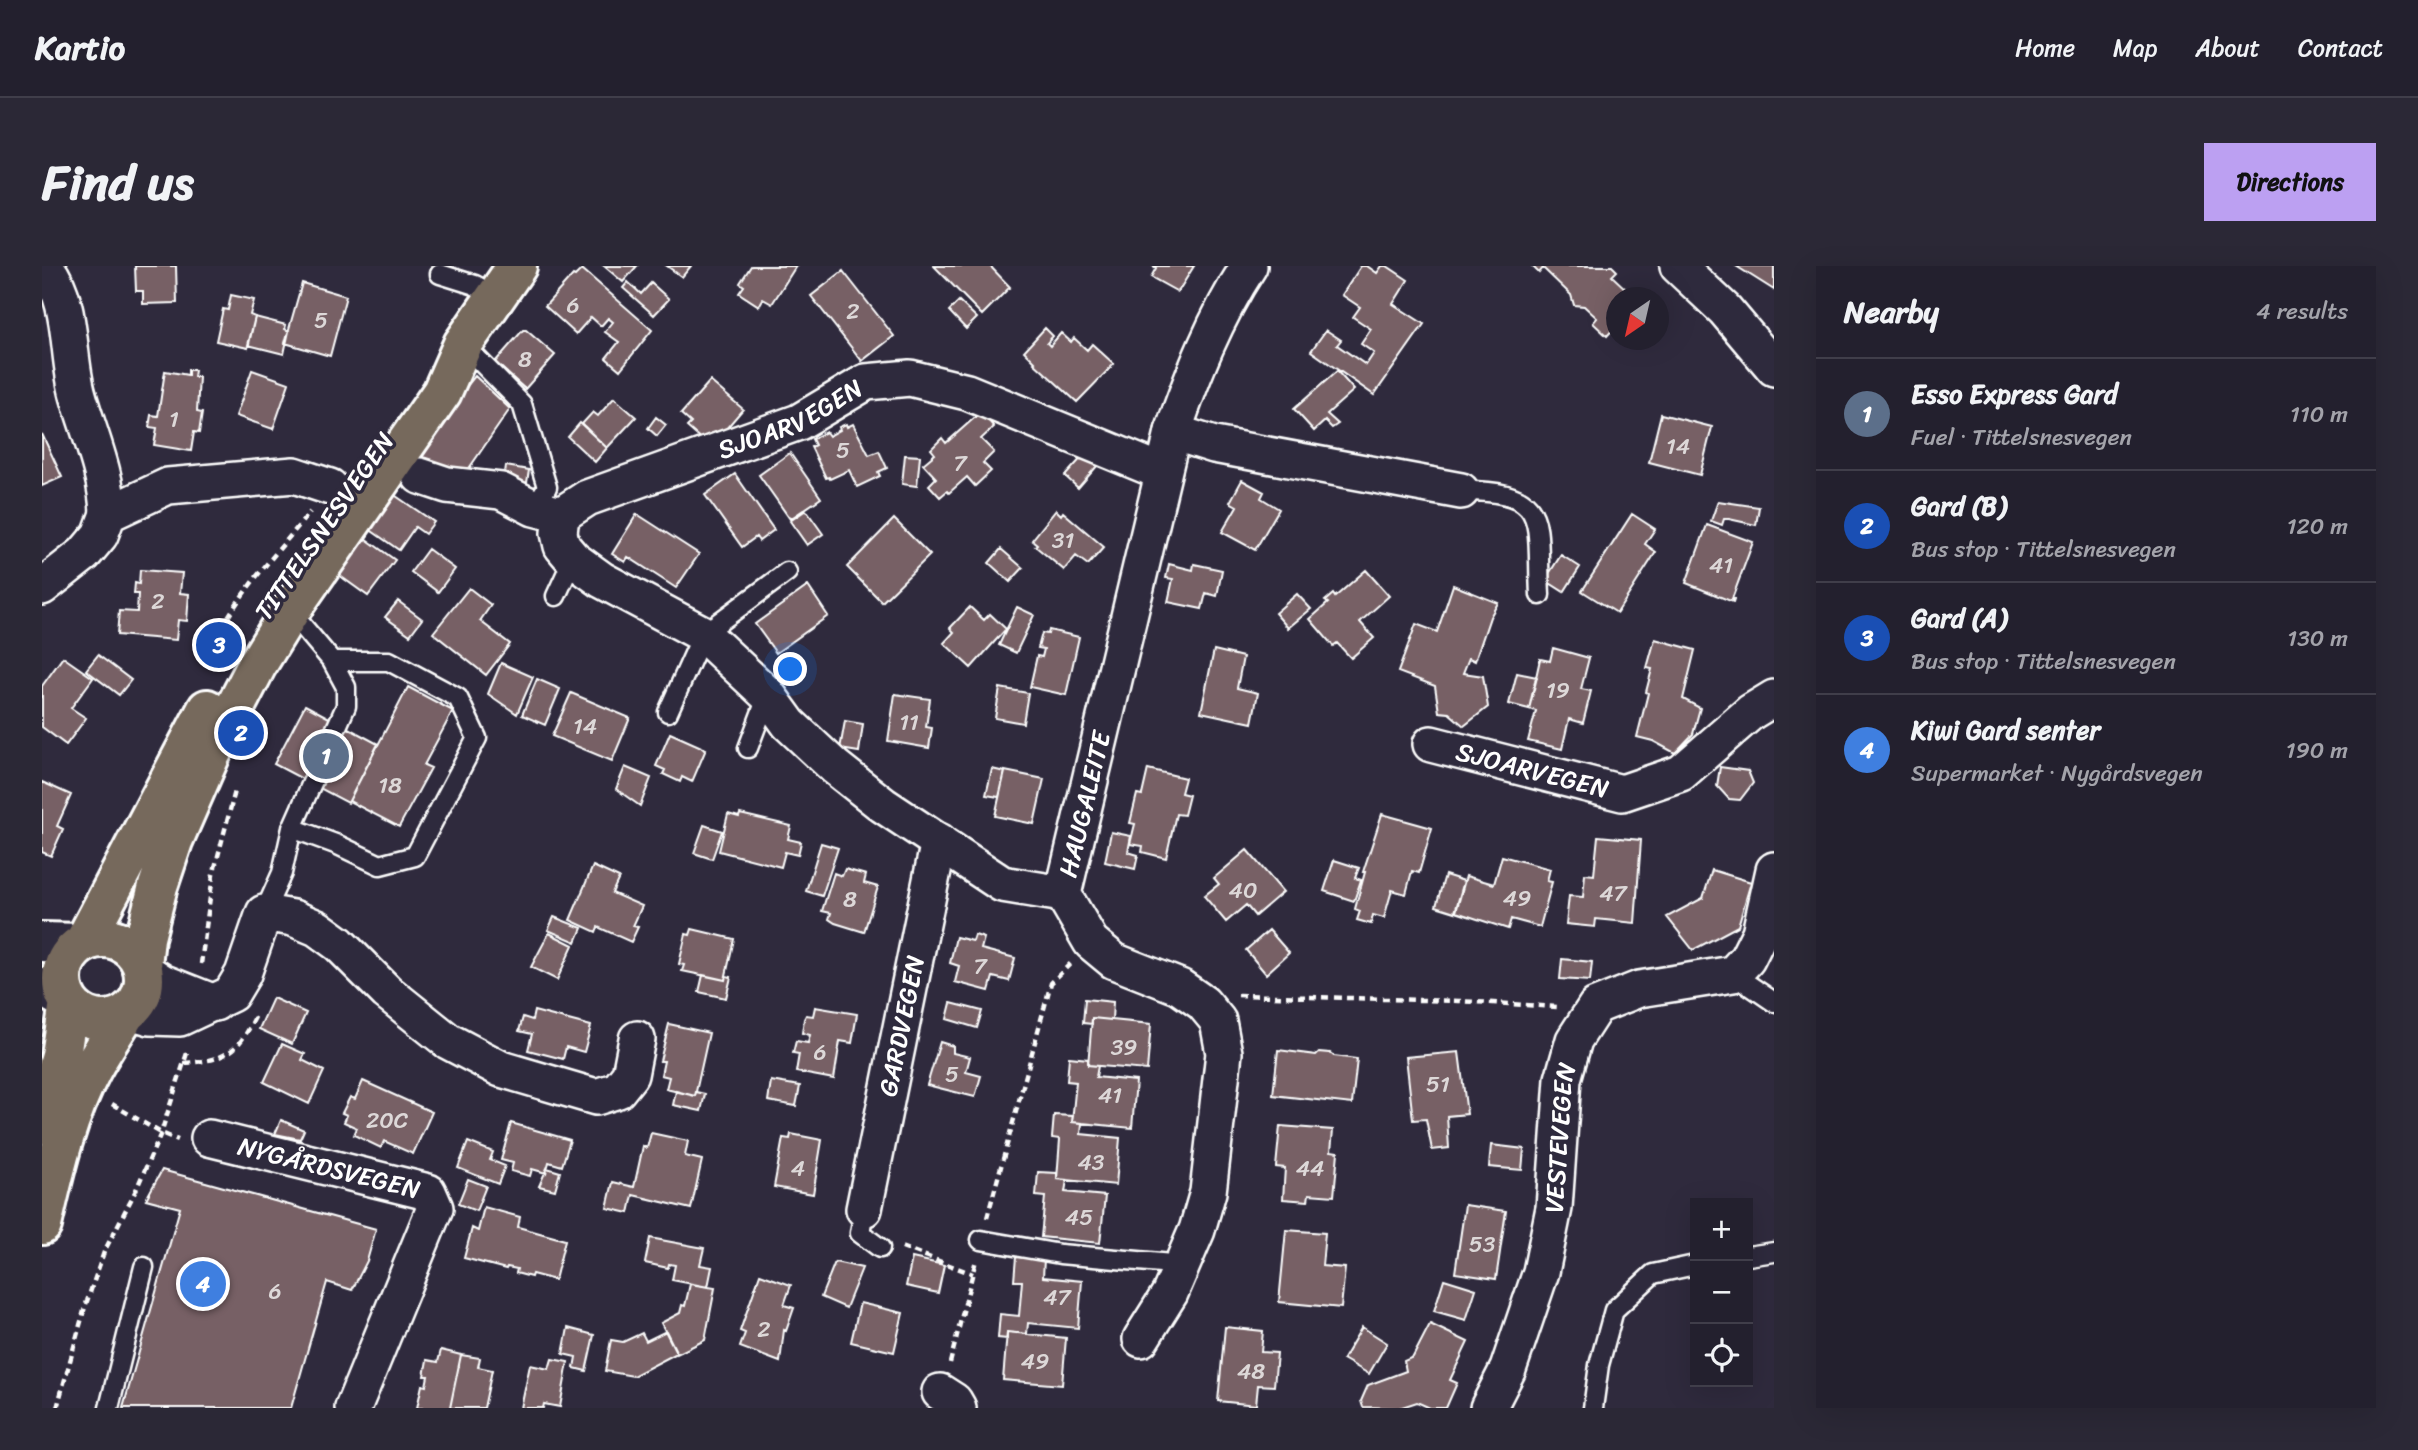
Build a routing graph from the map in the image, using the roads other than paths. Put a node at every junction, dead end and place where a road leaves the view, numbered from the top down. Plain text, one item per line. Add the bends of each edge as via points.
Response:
1 (45, 266) edge
2 (1249, 266) edge
3 (1678, 266) edge
4 (440, 274) dead end
5 (506, 281) edge
6 (463, 344) junction
7 (1774, 368) edge
8 (1173, 432) junction
9 (1162, 472) junction
10 (420, 475) dead end
11 (330, 486) dead end
12 (1461, 491) joint
13 (547, 511) junction
14 (108, 514) junction
15 (573, 559) junction
16 (787, 572) dead end
17 (42, 587) edge
18 (1540, 595) dead end
19 (556, 596) dead end
20 (290, 611) junction
21 (703, 634) junction
22 (332, 661) junction
23 (768, 695) junction
24 (1774, 698) edge
25 (668, 712) dead end
26 (1431, 744) dead end
27 (748, 748) dead end
28 (292, 828) junction
29 (939, 841) junction
30 (1774, 870) edge
31 (1063, 894) junction
32 (264, 913) junction
33 (42, 942) edge
34 (83, 942) junction
35 (143, 967) junction
36 (1733, 974) junction
37 (59, 997) edge
38 (1774, 1002) edge
39 (215, 1003) junction
40 (128, 1012) junction
41 (637, 1039) dead end
42 (42, 1124) edge
43 (209, 1138) road end
44 (42, 1225) edge
45 (870, 1232) road end
46 (981, 1240) road end
47 (1774, 1252) edge
48 (1753, 1255) edge
49 (1183, 1265) junction
50 (1690, 1266) edge
51 (144, 1267) dead end
52 (1141, 1339) dead end
53 (108, 1408) edge
54 (353, 1408) edge
55 (1488, 1408) edge
56 (1593, 1408) edge

1 - 14 street via 63,300 77,391 108,490
2 - 8 street, HAUGALEITE via 1199,358
3 - 7 street via 1725,310
4 - 5 lane via 475,285
5 - 6 main road, TITTELSNESVEGEN
6 - 13 lane via 522,404 547,487
6 - 20 main road, TITTELSNESVEGEN via 442,392
6 - 34 main road, TITTELSNESVEGEN via 426,380 251,631
8 - 9 street, HAUGALEITE
8 - 12 street via 1214,445
9 - 13 street, SJOARVEGEN via 967,392 910,378 866,382 799,422
9 - 31 street, HAUGALEITE
10 - 13 street via 447,485 501,491
11 - 14 street via 295,475 168,486
12 - 18 lane via 1510,495 1529,505 1536,517
13 - 15 street
14 - 17 street via 100,535 84,554
15 - 19 lane
15 - 21 street via 602,580
16 - 21 lane
20 - 22 lane
20 - 35 main road, TITTELSNESVEGEN via 211,754 173,841 145,938
21 - 23 street
21 - 25 lane
22 - 28 lane via 346,687 346,706
22 - 28 lane via 389,661 458,698 477,738 415,856 380,865
23 - 27 lane
23 - 29 street via 789,724 835,767
24 - 26 street, SJOARVEGEN via 1751,712 1681,773 1622,793
28 - 32 lane via 282,873
29 - 31 street via 1002,884
29 - 45 street, GARDVEGEN
30 - 36 street via 1760,933
31 - 49 street, HAUGALEITE via 1091,942 1114,961 1180,987 1218,1021 1224,1053 1208,1192
32 - 39 street via 243,974 231,995
32 - 41 street via 317,928 449,1041 501,1069 597,1097 618,1090 629,1075
33 - 34 main road
34 - 35 main road via 98,937 125,943
34 - 37 main road via 69,954 62,969
35 - 39 street via 162,982
35 - 40 main road via 145,985
36 - 38 lane
36 - 55 street, VESTEVEGEN via 1639,989 1596,1006 1574,1040 1563,1079 1554,1208 1541,1272 1508,1369
37 - 40 main road via 95,1020 111,1020
37 - 42 main road via 61,1056
39 - 40 street via 180,1018
40 - 44 main road via 91,1071 70,1121
43 - 54 street, NYGÅRDSVEGEN via 428,1192 435,1208
46 - 49 lane via 1060,1254
47 - 48 lane
49 - 52 street, HAUGALEITE
50 - 56 lane via 1653,1274 1614,1310
51 - 53 lane

